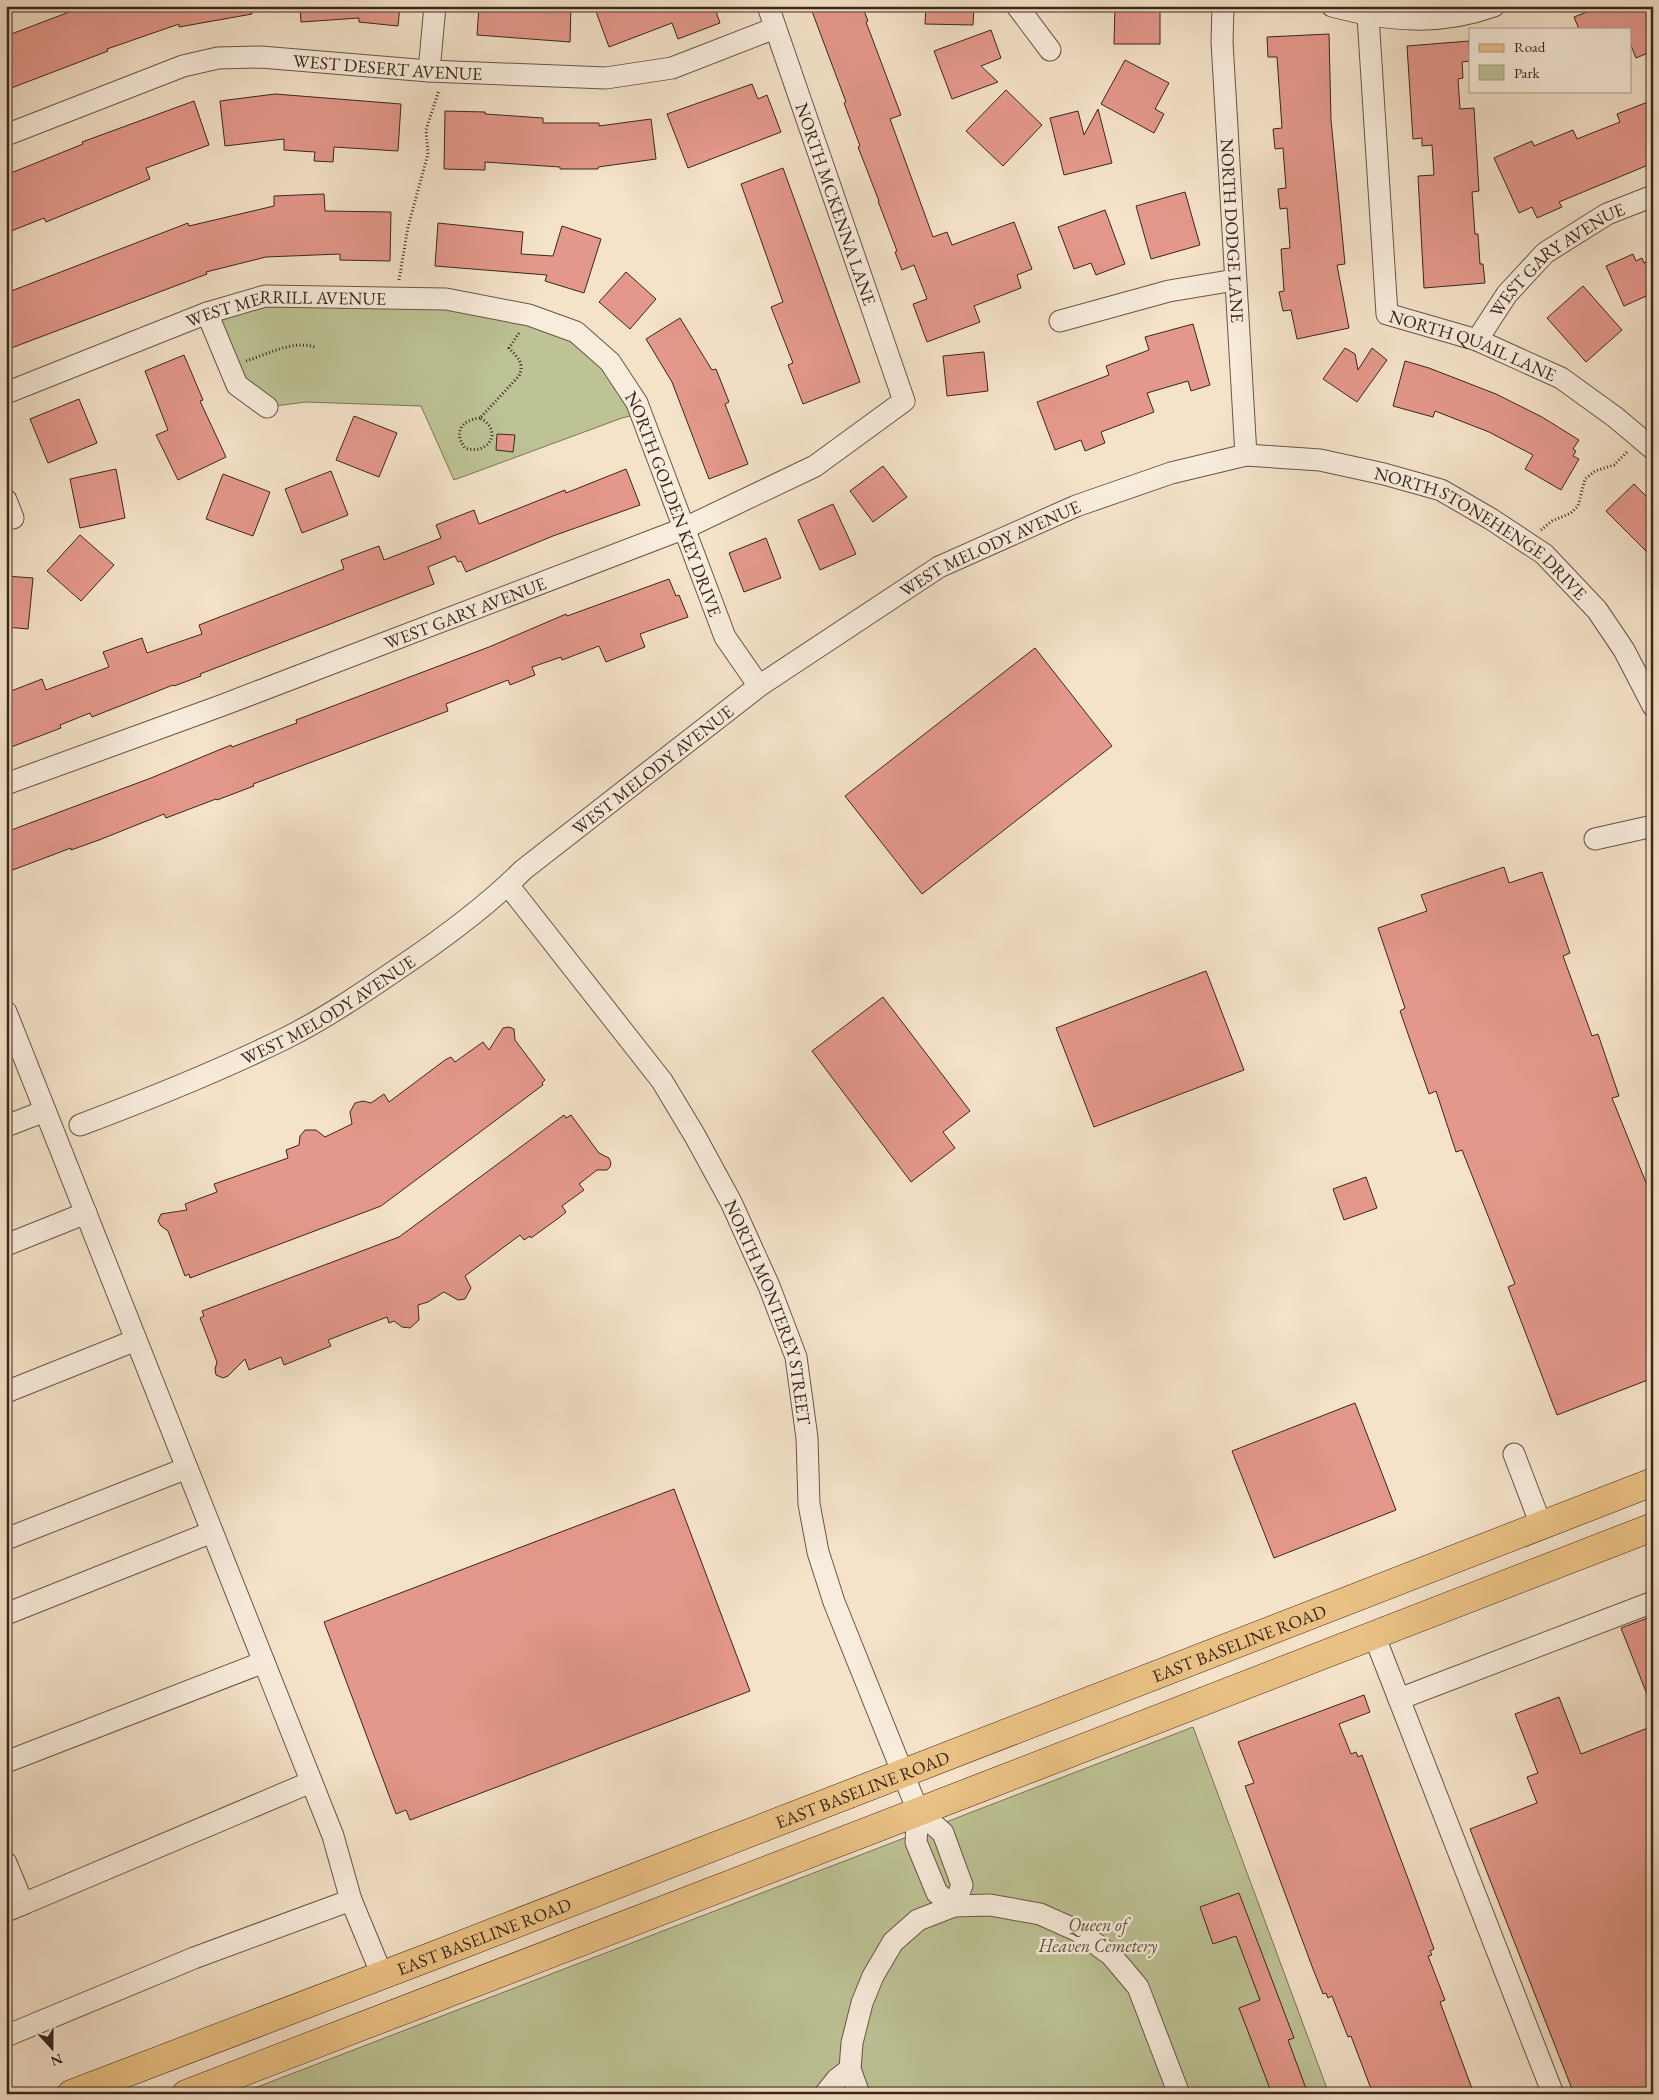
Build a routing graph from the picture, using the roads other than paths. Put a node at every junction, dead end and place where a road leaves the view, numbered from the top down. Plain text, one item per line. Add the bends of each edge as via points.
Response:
1 (435, 6) edge
2 (768, 6) edge
3 (1017, 6) edge
4 (1223, 6) edge
5 (1332, 6) edge
6 (1494, 6) edge
7 (1368, 16) junction
8 (775, 28) junction
9 (1050, 50) dead end
10 (436, 72) junction
11 (6, 135) edge
12 (1653, 196) edge
13 (1235, 280) junction
14 (207, 313) junction
15 (1060, 321) dead end
16 (576, 332) joint
17 (1477, 340) junction
18 (6, 393) edge
19 (904, 401) joint
20 (267, 407) dead end
21 (1646, 443) edge
22 (1246, 455) junction
23 (685, 528) junction
24 (759, 686) junction
25 (1653, 706) edge
26 (6, 784) edge
27 (1653, 826) edge
28 (1595, 839) dead end
29 (508, 885) junction
30 (6, 1012) edge
31 (45, 1111) junction
32 (80, 1125) dead end
33 (6, 1126) edge
34 (86, 1213) junction
35 (6, 1245) edge
36 (136, 1340) junction
37 (6, 1392) edge
38 (1514, 1454) dead end
39 (187, 1468) junction
40 (1653, 1482) edge
41 (1541, 1525) junction
42 (1653, 1526) edge
43 (212, 1532) junction
44 (6, 1539) edge
45 (1653, 1602) edge
46 (6, 1614) edge
47 (1374, 1635) junction
48 (264, 1662) junction
49 (1399, 1699) junction
50 (6, 1762) edge
51 (311, 1782) junction
52 (911, 1792) junction
53 (6, 1863) edge
54 (351, 1900) junction
55 (954, 1906) junction
56 (15, 1908) edge
57 (382, 1975) junction
58 (6, 2036) edge
59 (850, 2069) junction
60 (116, 2086) edge
61 (71, 2094) edge
62 (186, 2094) edge
63 (825, 2094) edge
64 (859, 2094) edge
65 (1179, 2094) edge
66 (1553, 2094) edge

1 - 10 street
2 - 8 street, NORTH MCKENNA LANE
3 - 9 street
4 - 13 street, NORTH DODGE LANE via 1222,42
5 - 7 street
6 - 7 street via 1420,21
7 - 17 street, NORTH QUAIL LANE via 1387,314
8 - 10 street, WEST DESERT AVENUE via 672,68 606,78
8 - 19 street, NORTH MCKENNA LANE
10 - 11 street, WEST DESERT AVENUE via 261,57 218,58 183,66
12 - 17 street, WEST GARY AVENUE via 1607,214 1545,253 1507,294
13 - 15 street via 1169,291
13 - 22 street, NORTH DODGE LANE
14 - 16 street, WEST MERRILL AVENUE via 265,296 446,299 529,315
14 - 18 street, WEST MERRILL AVENUE
14 - 20 street via 237,385
16 - 23 street, NORTH GOLDEN KEY DRIVE via 610,362 637,403
17 - 21 street, NORTH QUAIL LANE via 1561,378
19 - 23 street, WEST GARY AVENUE via 815,466
22 - 24 street, WEST MELODY AVENUE via 1171,473 1076,506 939,567
22 - 25 street, NORTH STONEHENGE DRIVE via 1320,460 1441,490 1531,545 1544,554 1597,610 1624,650
23 - 24 street, NORTH GOLDEN KEY DRIVE via 725,637
23 - 26 street, WEST GARY AVENUE
24 - 29 street, WEST MELODY AVENUE
27 - 28 street
29 - 32 street, WEST MELODY AVENUE via 445,937 342,1006 287,1038 187,1084
29 - 52 street, NORTH MONTEREY STREET via 662,1081 731,1202 766,1278 796,1357 807,1438 808,1504 818,1552 834,1602
30 - 31 street
31 - 33 street
31 - 34 street
34 - 35 street
34 - 36 street
36 - 37 street
36 - 39 street
38 - 41 street
39 - 43 street
39 - 44 street
40 - 41 main road, EAST BASELINE ROAD
41 - 52 main road, EAST BASELINE ROAD
42 - 47 main road, EAST BASELINE ROAD
43 - 46 street
43 - 48 street
45 - 49 street
47 - 49 street
47 - 52 main road, EAST BASELINE ROAD via 1207,1701
48 - 50 street
48 - 51 street
49 - 66 street
51 - 54 street via 333,1836
51 - 56 street
52 - 55 street via 916,1842 936,1894
52 - 55 street via 943,1834 962,1884
52 - 57 main road, EAST BASELINE ROAD
52 - 62 main road, EAST BASELINE ROAD via 682,1904
53 - 56 street
54 - 57 street
54 - 58 street via 194,1958
55 - 59 street via 918,1920 893,1942 862,2003 852,2043
55 - 65 street via 990,1905 1040,1914 1078,1931 1112,1955 1138,1988
57 - 60 main road, EAST BASELINE ROAD
59 - 63 street
59 - 64 street
60 - 61 main road, EAST BASELINE ROAD

